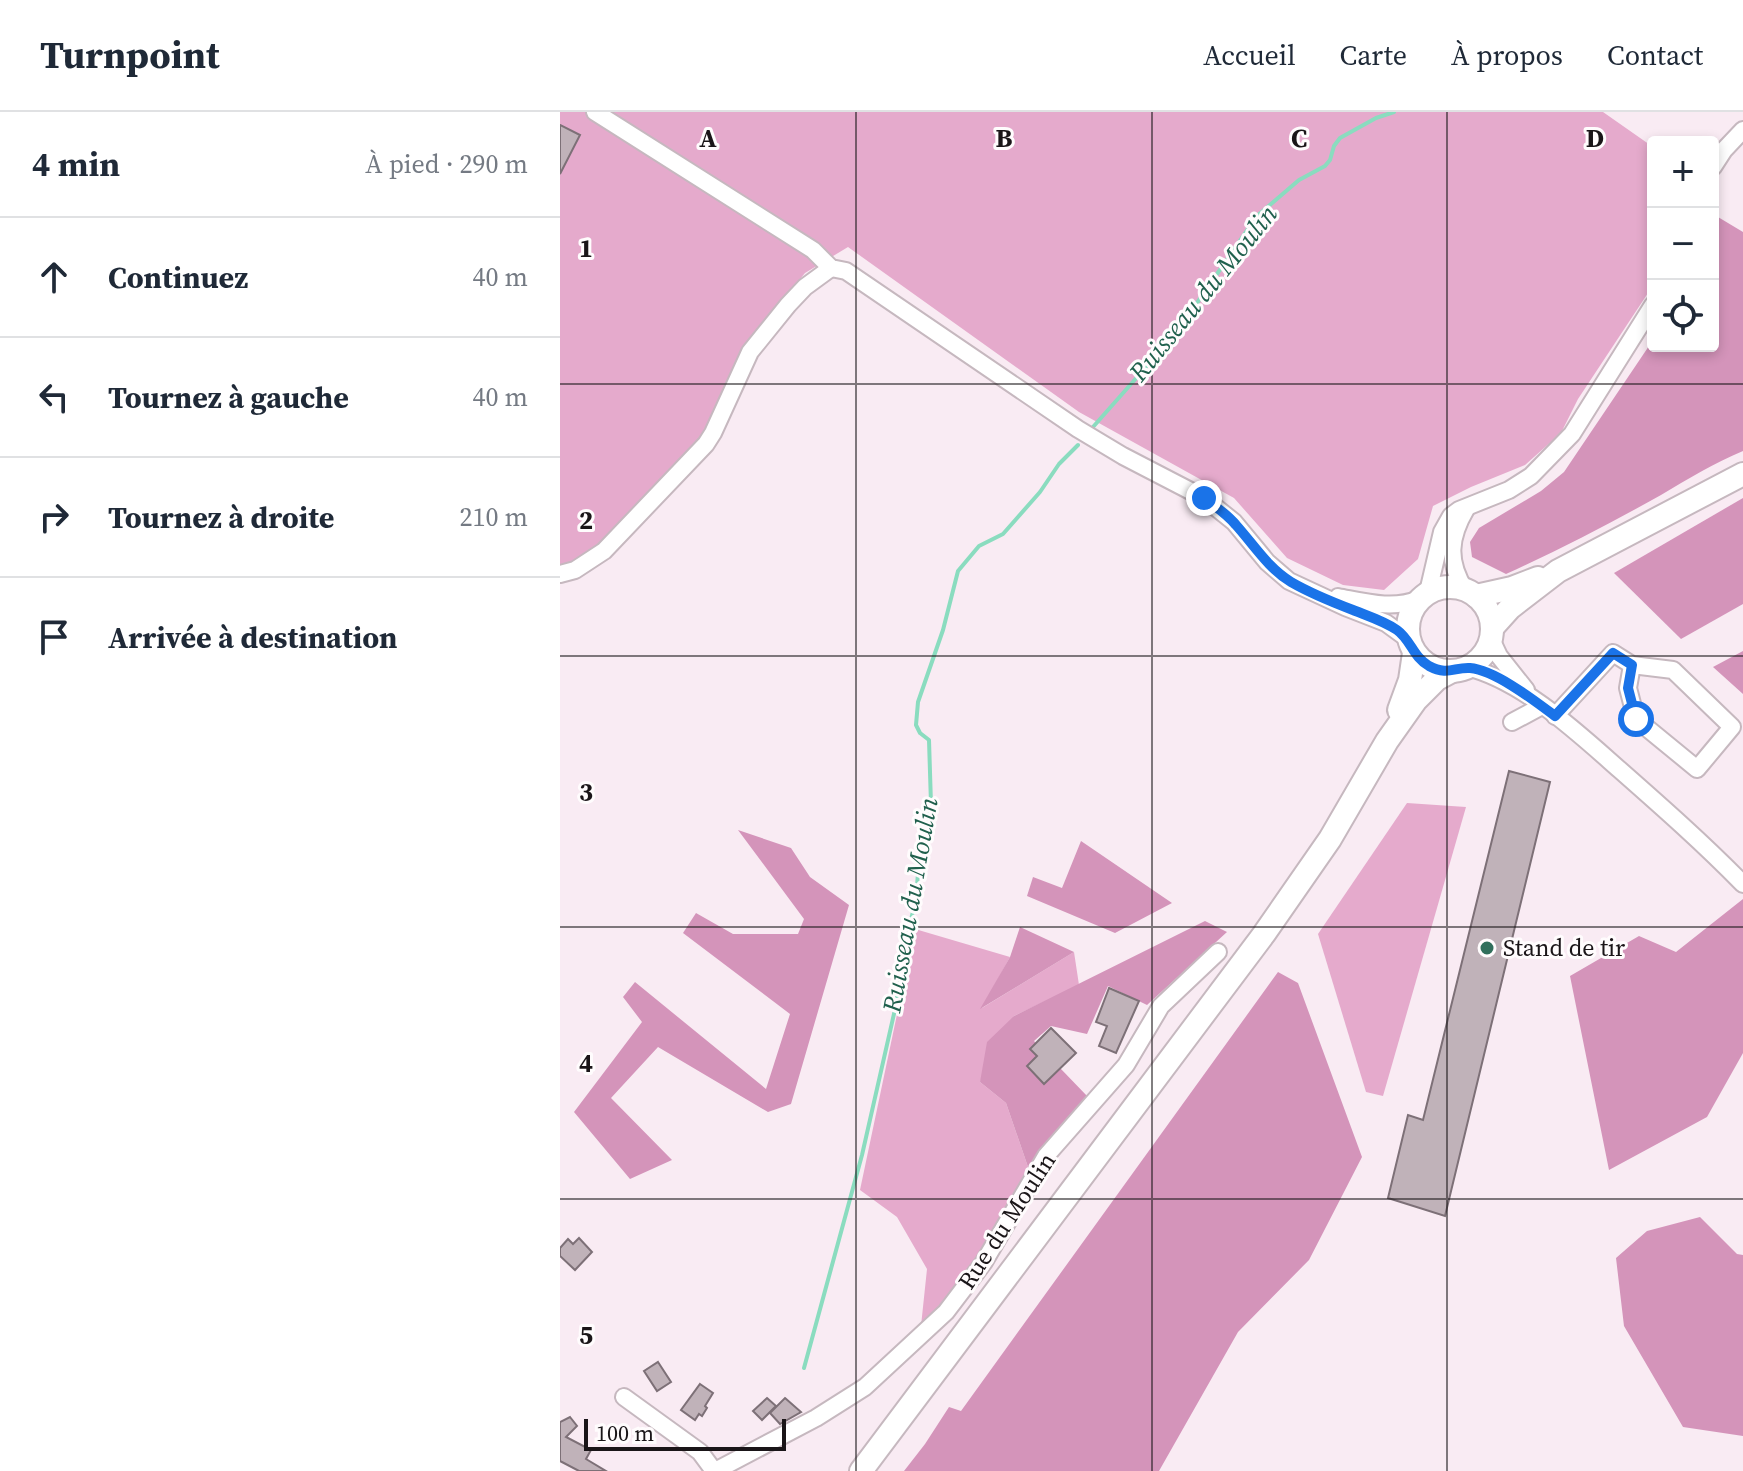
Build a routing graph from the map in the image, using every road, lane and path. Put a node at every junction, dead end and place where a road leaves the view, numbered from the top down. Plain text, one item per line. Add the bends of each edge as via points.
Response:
1 (595, 112) edge
2 (1743, 130) edge
3 (1719, 158) edge
4 (831, 268) junction
5 (1647, 315) edge
6 (1743, 474) edge
7 (1467, 508) junction
8 (1558, 571) junction
9 (560, 574) edge
10 (1313, 593) junction
11 (1471, 593) junction
12 (1424, 596) junction
13 (1492, 633) junction
14 (1411, 646) junction
15 (1632, 665) junction
16 (1460, 669) junction
17 (1543, 707) junction
18 (1512, 722) dead end
19 (1387, 741) junction
20 (1743, 884) edge
21 (1218, 952) dead end
22 (624, 1397) dead end
23 (714, 1471) edge
24 (861, 1471) edge

1 - 4 street via 813,250
2 - 3 street
4 - 9 street via 805,287 750,352 706,444 604,551
4 - 10 street via 846,271 1078,429 1204,498 1234,522 1267,562
5 - 7 street via 1572,434 1531,476
6 - 8 main road
7 - 11 street via 1455,532 1452,557
7 - 12 street via 1451,516 1442,532
8 - 11 main road via 1512,588
8 - 13 main road via 1510,608
10 - 12 street via 1390,605
10 - 14 street via 1386,623
11 - 12 main road via 1449,586
11 - 13 main road via 1489,613
12 - 14 main road via 1409,615
13 - 16 main road via 1483,656
13 - 17 street via 1499,656
14 - 16 main road via 1431,667
14 - 19 main road via 1414,665
15 - 15 street via 1628,688 1636,719 1697,769 1732,727 1673,670
15 - 17 street via 1613,653
16 - 17 street via 1493,676
16 - 19 main road via 1426,689
17 - 18 street
17 - 20 street
19 - 24 main road via 1330,839 1264,934
21 - 23 street, Rue du Moulin via 1161,1006 1126,1065 1046,1156 984,1262 946,1312 865,1387
22 - 23 street via 700,1452

